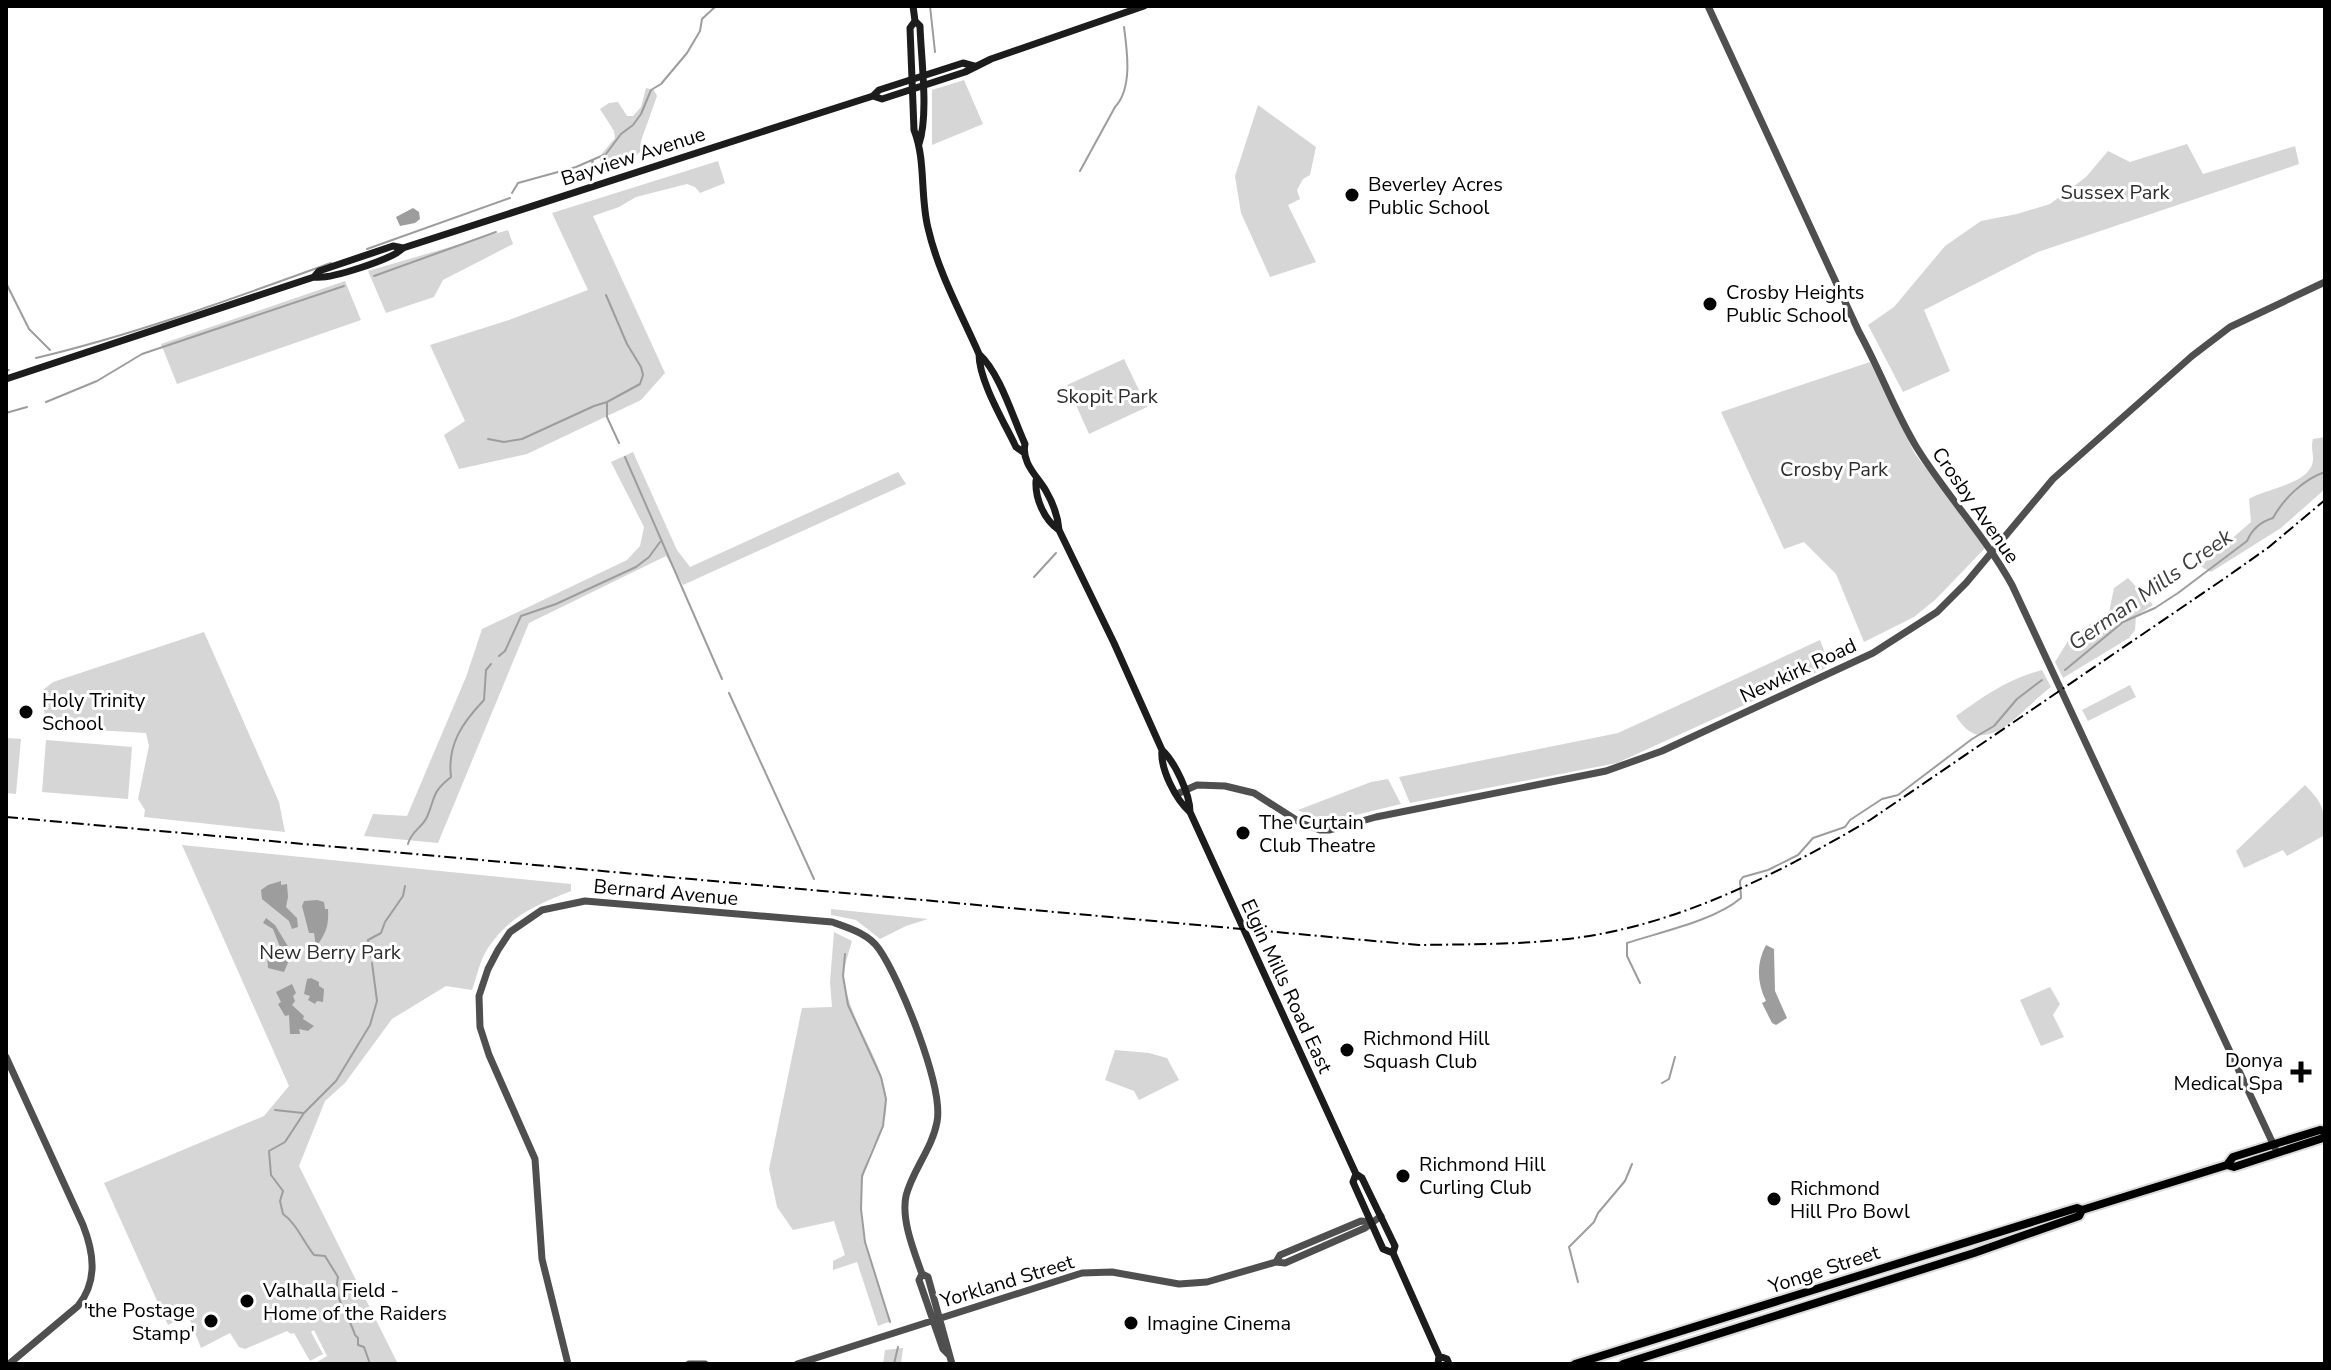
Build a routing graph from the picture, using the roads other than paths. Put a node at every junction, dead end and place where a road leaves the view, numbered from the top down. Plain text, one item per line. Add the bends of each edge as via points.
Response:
1 (913, 6) edge
2 (1144, 6) edge
3 (1708, 6) edge
4 (915, 21) junction
5 (974, 66) junction
6 (922, 76) junction
7 (912, 79) junction
8 (922, 86) junction
9 (913, 89) junction
10 (873, 96) junction
11 (919, 144) junction
12 (2325, 282) edge
13 (6, 379) edge
14 (1993, 551) junction
15 (1181, 793) junction
16 (6, 1057) edge
17 (2325, 1133) edge
18 (2275, 1149) junction
19 (1356, 1174) junction
20 (2082, 1210) junction
21 (1381, 1216) junction
22 (1370, 1222) junction
23 (1393, 1253) junction
24 (937, 1320) junction
25 (1438, 1360) edge
26 (9, 1364) edge
27 (568, 1364) edge
28 (689, 1364) edge
29 (705, 1364) edge
30 (797, 1364) edge
31 (952, 1364) edge
32 (1449, 1364) edge
33 (1575, 1364) edge
34 (1623, 1364) edge

1 - 4 main road, Elgin Mills Road East
2 - 5 main road, Bayview Avenue
3 - 14 street, Crosby Avenue via 1910,435
4 - 6 main road, Elgin Mills Road East via 920,26
4 - 7 main road, Elgin Mills Road East via 910,28
5 - 6 main road, Bayview Avenue via 963,63
5 - 8 main road, Bayview Avenue
6 - 7 main road, Bayview Avenue
6 - 8 main road, Elgin Mills Road East
7 - 9 main road, Elgin Mills Road East
7 - 10 main road, Bayview Avenue
8 - 9 main road, Bayview Avenue
8 - 11 main road, Elgin Mills Road East via 924,131
9 - 10 main road, Bayview Avenue via 882,99
9 - 11 main road, Elgin Mills Road East
10 - 13 main road, Bayview Avenue via 403,248 393,246
11 - 15 main road, Elgin Mills Road East via 931,240
12 - 14 street, Newkirk Road via 2230,327 2192,356 2053,479
14 - 15 street, Newkirk Road via 1937,612 1873,653 1662,751 1606,771 1330,830 1301,823 1254,793 1197,785
14 - 18 street, Crosby Avenue
15 - 19 main road, Elgin Mills Road East
16 - 26 street via 83,1225 93,1267 78,1306
17 - 18 main road, Yonge Street via 2320,1130
18 - 20 main road, Yonge Street via 2231,1158 2227,1165
19 - 21 main road, Elgin Mills Road East
19 - 22 main road, Elgin Mills Road East via 1353,1182
20 - 33 main road, Yonge Street via 1923,1254
20 - 34 main road, Yonge Street via 2079,1216 1974,1253
21 - 22 street, Yorkland Street
21 - 23 main road, Elgin Mills Road East via 1395,1246
22 - 23 main road, Elgin Mills Road East via 1383,1250
22 - 24 street, Yorkland Street via 1361,1221 1280,1255 1276,1262 1207,1282 1179,1284 1112,1272 1082,1273
23 - 25 main road, Elgin Mills Road East
24 - 27 street, Bernard Avenue via 928,1277 922,1274 906,1220 906,1196 938,1121 938,1095 878,947 854,929 832,922 585,901 542,910 510,932 479,996 480,1027 489,1055 535,1159 542,1259
24 - 30 street, Yorkland Street
24 - 31 street, Bernard Avenue
25 - 32 main road, Elgin Mills Road East via 1447,1359
28 - 29 street

